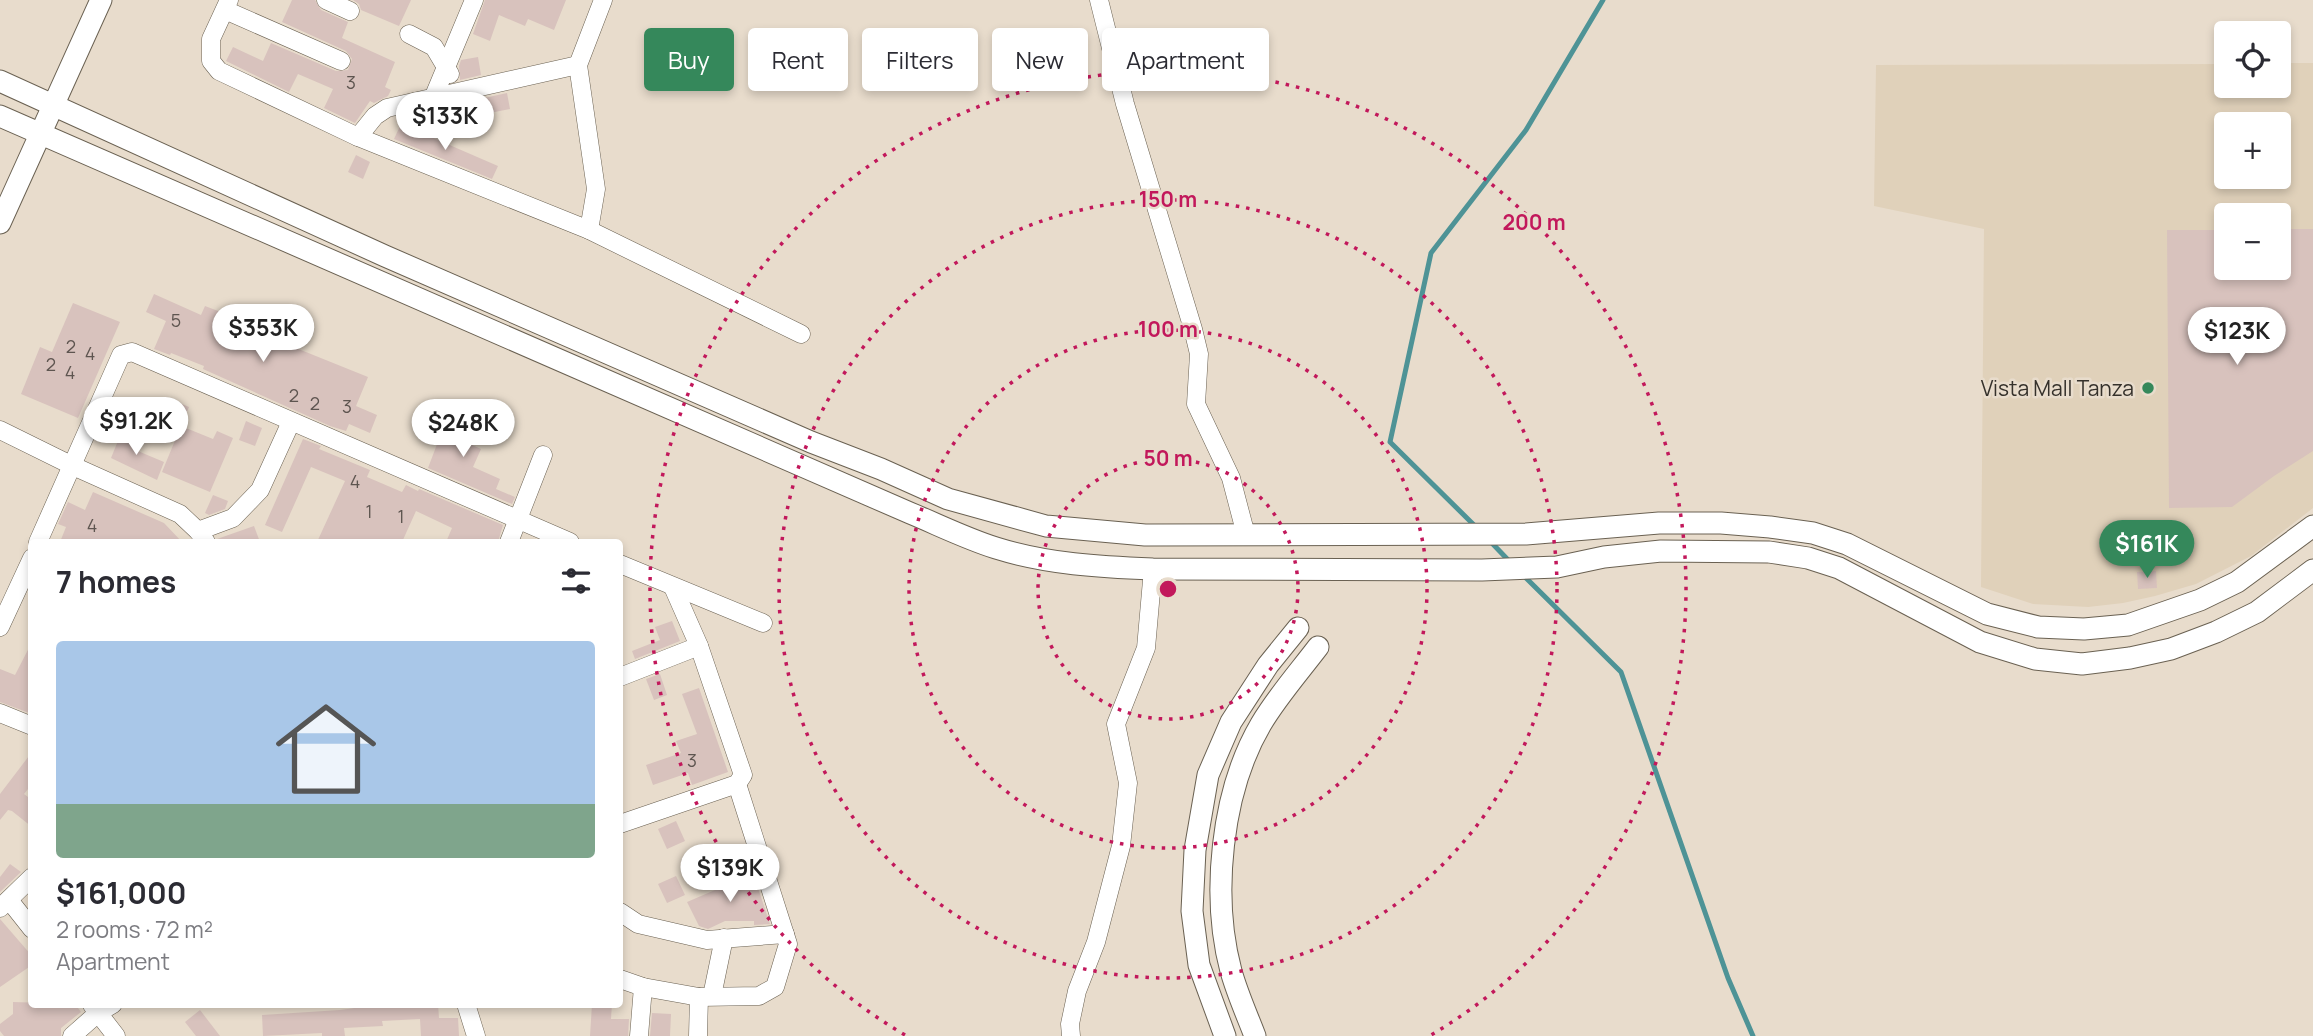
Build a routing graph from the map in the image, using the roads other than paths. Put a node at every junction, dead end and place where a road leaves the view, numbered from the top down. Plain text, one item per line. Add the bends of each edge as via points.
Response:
1 (101, 0) edge
2 (326, 0) edge
3 (474, 0) edge
4 (1099, 0) edge
5 (599, 1) edge
6 (227, 5) edge
7 (350, 11) dead end
8 (409, 34) dead end
9 (341, 61) dead end
10 (578, 65) junction
11 (446, 68) junction
12 (0, 81) edge
13 (465, 89) junction
14 (434, 96) junction
15 (54, 105) junction
16 (0, 116) edge
17 (40, 133) junction
18 (358, 137) junction
19 (0, 223) edge
20 (589, 230) junction
21 (386, 256) junction
22 (373, 280) junction
23 (801, 334) dead end
24 (291, 422) junction
25 (0, 430) edge
26 (543, 455) dead end
27 (73, 466) junction
28 (519, 520) junction
29 (2313, 526) edge
30 (1246, 535) junction
31 (202, 537) edge
32 (39, 539) edge
33 (510, 539) edge
34 (563, 539) edge
35 (623, 565) edge
36 (28, 567) edge
37 (1153, 569) junction
38 (2313, 570) edge
39 (673, 587) junction
40 (1937, 590) junction
41 (1925, 613) junction
42 (763, 623) dead end
43 (0, 627) edge
44 (1298, 628) dead end
45 (699, 646) junction
46 (1318, 647) dead end
47 (623, 676) edge
48 (0, 713) edge
49 (28, 724) edge
50 (737, 784) junction
51 (623, 823) edge
52 (28, 881) edge
53 (5, 904) edge
54 (623, 914) edge
55 (28, 925) edge
56 (785, 934) junction
57 (724, 939) junction
58 (623, 980) edge
59 (643, 987) junction
60 (705, 997) junction
61 (100, 1008) edge
62 (102, 1008) edge
63 (467, 1008) edge
64 (72, 1036) edge
65 (116, 1036) edge
66 (477, 1036) edge
67 (639, 1036) edge
68 (698, 1036) edge
69 (1071, 1036) edge
70 (1225, 1036) edge
71 (1255, 1036) edge

1 - 15 street
2 - 7 street
3 - 11 street
4 - 30 street via 1125,104 1193,328 1199,354 1196,404 1231,478
5 - 10 street
6 - 9 street
6 - 18 street via 211,39 214,67
8 - 11 street via 434,47
10 - 13 street
10 - 20 street via 596,189
11 - 13 street
11 - 14 street
12 - 15 street
13 - 14 street
14 - 18 street via 380,110
15 - 17 street
15 - 21 street
16 - 17 street
17 - 19 street
17 - 22 street
18 - 20 street
20 - 23 street
21 - 22 street
21 - 30 street via 948,499 1046,526 1145,535
22 - 37 street via 996,548 1048,560
24 - 27 street via 127,352 121,355
24 - 28 street
24 - 31 street via 260,490 233,518
25 - 27 street
26 - 28 street
27 - 31 street via 180,514
27 - 32 street
28 - 33 street
28 - 34 street
29 - 40 street via 2237,582 2128,625 2038,628 1987,614
30 - 40 street via 1526,534 1660,523 1770,527 1847,544
35 - 39 street
36 - 43 street
37 - 41 street via 1482,570 1557,567 1661,551 1769,552 1839,568
37 - 69 street via 1146,648 1116,724 1128,783 1121,846 1096,942 1077,991
38 - 41 street via 2257,612 2216,632 2130,659 2082,664 2035,659 1980,642
39 - 42 street
39 - 45 street
40 - 41 street
44 - 70 street via 1231,722 1208,775 1195,850 1192,911 1199,965
45 - 47 street
45 - 50 street via 743,775
46 - 71 street via 1260,724 1235,783 1220,857 1222,919 1231,972
48 - 49 street
50 - 51 street
50 - 56 street
52 - 53 street
53 - 55 street
54 - 57 street via 638,924 707,940
56 - 57 street
56 - 60 street via 788,944 775,987 759,996
57 - 60 street
58 - 59 street
59 - 60 street
59 - 67 street
60 - 68 street
61 - 64 street
62 - 65 street
63 - 66 street

